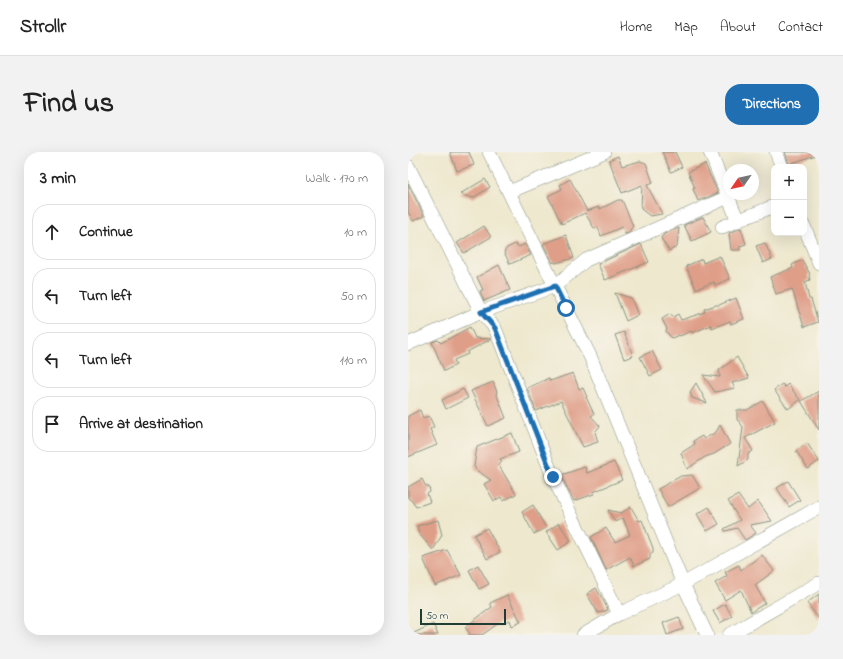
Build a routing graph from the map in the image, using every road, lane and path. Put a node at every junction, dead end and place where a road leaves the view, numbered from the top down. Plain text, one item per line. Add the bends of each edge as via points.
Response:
1 (489, 152) edge
2 (604, 152) edge
3 (710, 152) edge
4 (776, 152) edge
5 (781, 164) edge
6 (408, 166) edge
7 (723, 184) edge
8 (509, 192) junction
9 (723, 199) edge
10 (729, 200) edge
11 (771, 207) edge
12 (738, 220) junction
13 (722, 227) dead end
14 (807, 233) edge
15 (819, 263) edge
16 (555, 286) junction
17 (481, 312) junction
18 (408, 344) edge
19 (819, 507) edge
20 (819, 583) edge
21 (683, 584) junction
22 (620, 614) junction
23 (583, 635) edge
24 (707, 635) edge
25 (729, 635) edge

1 - 8 street
2 - 8 street
3 - 7 street
4 - 5 street
6 - 17 street
8 - 16 street
9 - 16 street via 586,260
10 - 12 street
11 - 12 street
12 - 13 street
14 - 15 street
16 - 17 street
16 - 21 street via 590,356
17 - 18 street
17 - 22 street via 495,328 553,477
19 - 21 street
20 - 25 street
21 - 22 street
21 - 24 street
22 - 23 street

